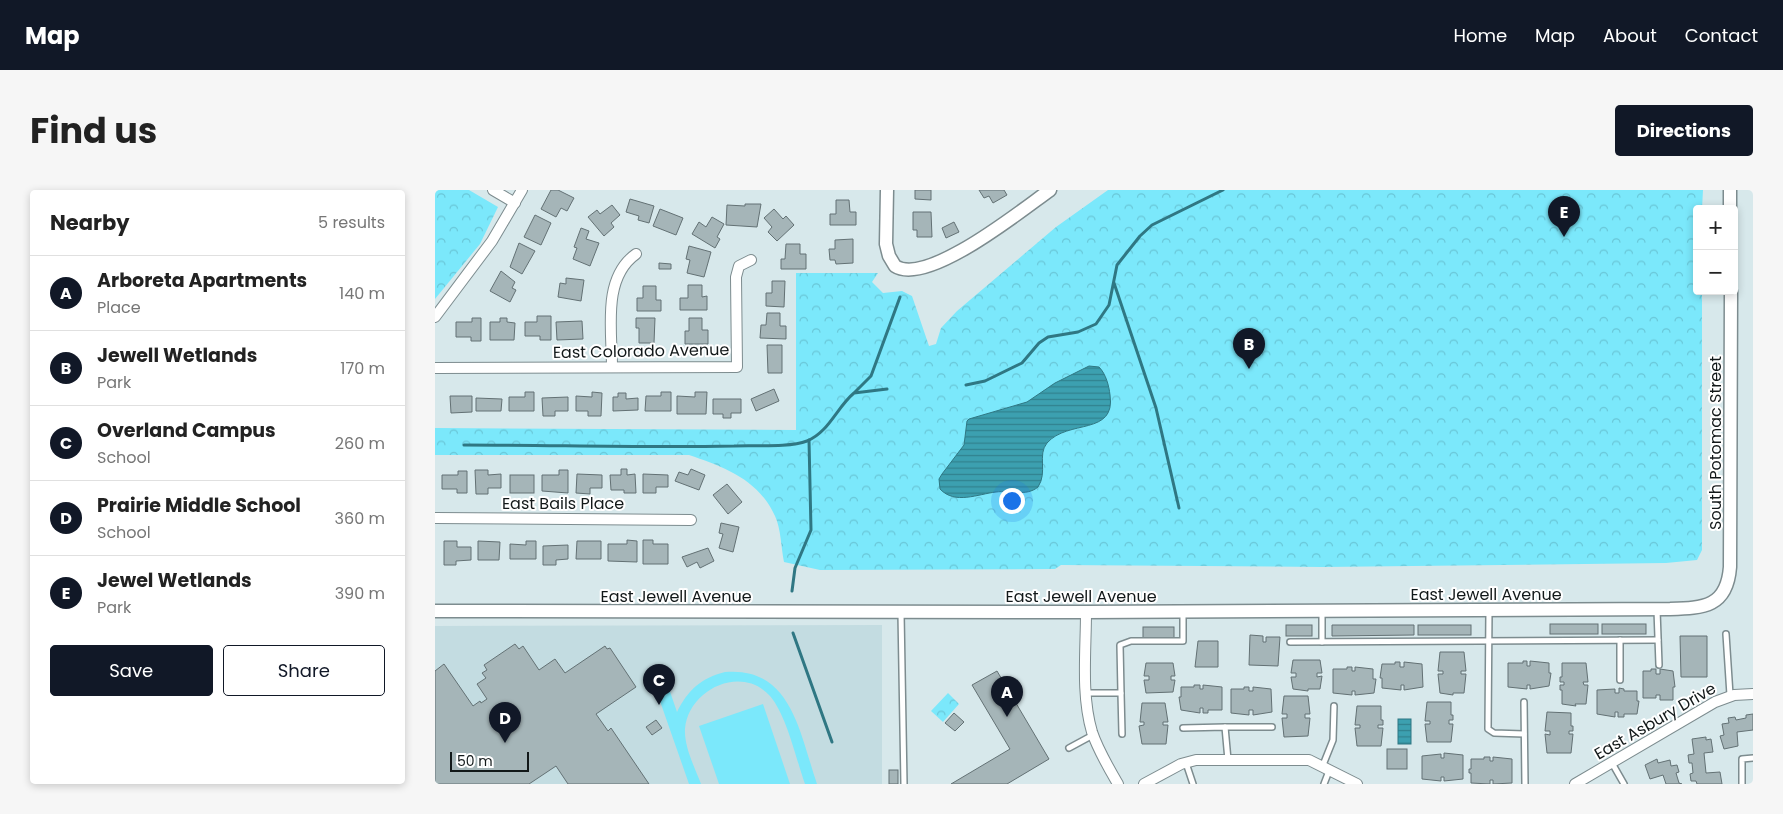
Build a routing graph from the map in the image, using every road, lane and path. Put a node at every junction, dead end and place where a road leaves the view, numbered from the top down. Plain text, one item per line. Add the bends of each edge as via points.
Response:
1 (493, 190) edge
2 (522, 190) edge
3 (887, 190) edge
4 (1049, 190) edge
5 (1730, 190) edge
6 (515, 203) junction
7 (1730, 205) edge
8 (636, 254) dead end
9 (751, 260) dead end
10 (1731, 295) edge
11 (435, 317) edge
12 (612, 367) junction
13 (435, 368) edge
14 (435, 518) edge
15 (691, 520) dead end
16 (1722, 594) joint
17 (1657, 609) junction
18 (1489, 610) junction
19 (1322, 611) junction
20 (435, 612) edge
21 (1086, 612) junction
22 (1183, 612) junction
23 (901, 613) junction
24 (1726, 634) dead end
25 (1620, 640) junction
26 (1658, 640) junction
27 (1489, 641) junction
28 (1290, 642) dead end
29 (1322, 642) junction
30 (1659, 665) dead end
31 (1620, 680) dead end
32 (1087, 693) junction
33 (1121, 693) junction
34 (1753, 694) edge
35 (1730, 696) junction
36 (1524, 702) dead end
37 (1334, 706) dead end
38 (1225, 727) junction
39 (1183, 728) dead end
40 (1272, 728) dead end
41 (1122, 734) dead end
42 (1524, 734) junction
43 (1093, 735) junction
44 (1069, 748) dead end
45 (1753, 758) edge
46 (1228, 760) junction
47 (1612, 762) junction
48 (1185, 763) junction
49 (1327, 767) junction
50 (904, 784) edge
51 (1118, 784) edge
52 (1144, 784) edge
53 (1193, 784) edge
54 (1324, 784) edge
55 (1357, 784) edge
56 (1525, 784) edge
57 (1575, 784) edge
58 (1624, 784) edge
59 (1742, 784) edge

1 - 6 street
2 - 6 street
3 - 4 street via 886,244 891,260 906,270 941,260 974,244
5 - 7 street
6 - 11 street via 492,241
8 - 12 street via 624,262 613,287
9 - 12 street, East Colorado Avenue via 739,266 737,277 737,367
10 - 16 street, South Potomac Street via 1731,550 1729,574
12 - 13 street, East Colorado Avenue
14 - 15 street, East Bails Place
16 - 17 street, East Jewell Avenue via 1703,607
17 - 18 street, East Jewell Avenue
17 - 26 lane
18 - 19 street, East Jewell Avenue
18 - 27 lane
19 - 22 street, East Jewell Avenue
19 - 29 lane
20 - 23 street, East Jewell Avenue
21 - 22 street, East Jewell Avenue
21 - 23 street, East Jewell Avenue
21 - 32 street
22 - 33 lane via 1183,641 1120,644
23 - 50 lane
24 - 35 lane
25 - 26 lane
25 - 27 lane
25 - 31 lane
26 - 30 lane
27 - 29 lane
27 - 42 lane via 1488,729 1494,733
28 - 29 lane
32 - 33 lane
32 - 43 street
33 - 41 lane
34 - 35 street, East Asbury Drive
35 - 47 street, East Asbury Drive
36 - 42 lane
37 - 49 lane via 1333,740
38 - 39 lane
38 - 40 lane
38 - 46 lane
42 - 56 lane
43 - 44 lane
43 - 51 street
45 - 59 lane via 1742,759
46 - 48 street
46 - 49 street via 1299,759
47 - 57 street, East Asbury Drive
47 - 58 lane
48 - 52 street
48 - 53 lane
49 - 54 lane
49 - 55 street

